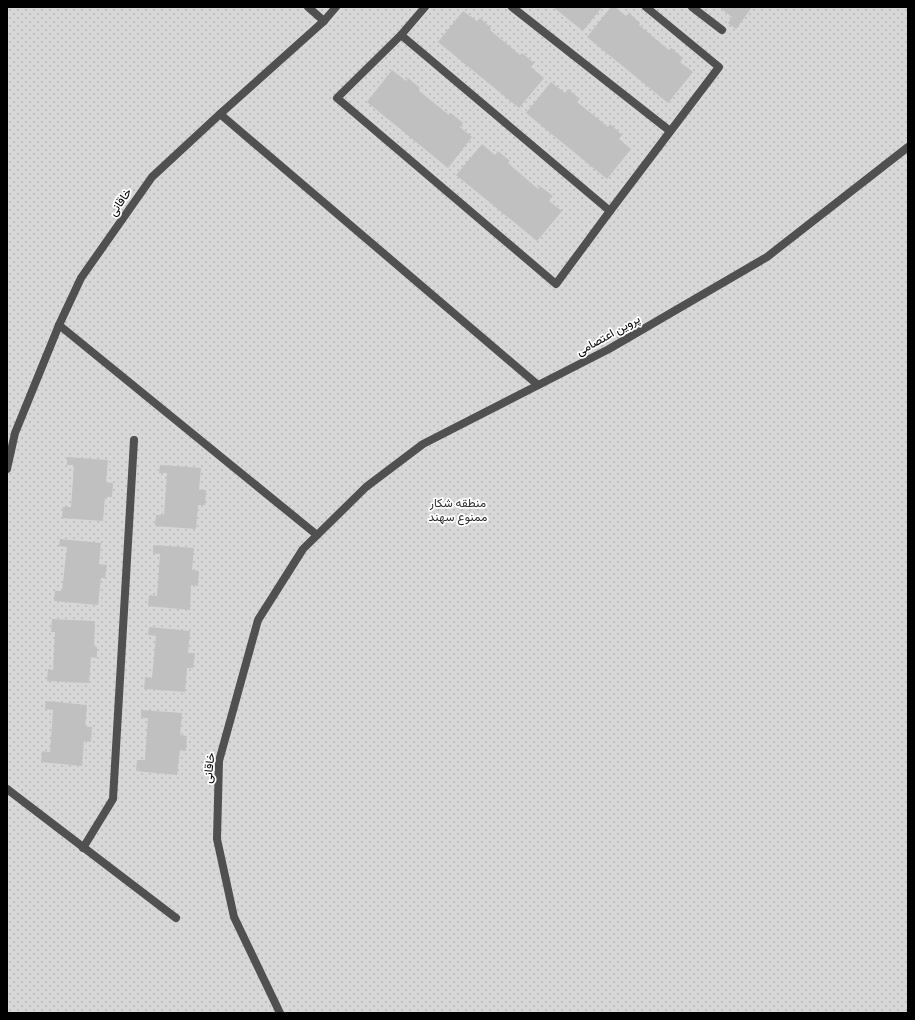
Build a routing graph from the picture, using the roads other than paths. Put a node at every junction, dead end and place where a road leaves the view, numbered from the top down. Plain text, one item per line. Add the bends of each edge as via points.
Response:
1 (308, 7) edge
2 (336, 7) edge
3 (425, 7) edge
4 (512, 7) edge
5 (646, 7) edge
6 (692, 7) edge
7 (324, 21) junction
8 (722, 30) dead end
9 (401, 35) junction
10 (220, 114) junction
11 (670, 131) junction
12 (908, 147) edge
13 (610, 211) junction
14 (59, 325) junction
15 (538, 385) junction
16 (134, 440) dead end
17 (7, 469) edge
18 (317, 536) junction
19 (7, 789) edge
20 (83, 848) junction
21 (176, 918) dead end
22 (280, 1013) edge

1 - 7 street
2 - 7 street, خاقانی
3 - 9 street
4 - 11 street
5 - 11 street via 719,67
6 - 8 street
7 - 10 street, خاقانی
9 - 13 street
9 - 13 street via 337,98 556,284
10 - 14 street, خاقانی via 152,177 82,278
10 - 15 street
11 - 13 street
12 - 15 street, پروین اعتصامی via 767,257 609,349
14 - 17 street, خاقانی via 15,433
14 - 18 street
15 - 18 street, پروین اعتصامی via 423,444 366,487
16 - 20 street via 113,800
18 - 22 street, خاقانی via 303,549 258,620 219,761 217,840 234,917
19 - 20 street
20 - 21 street

